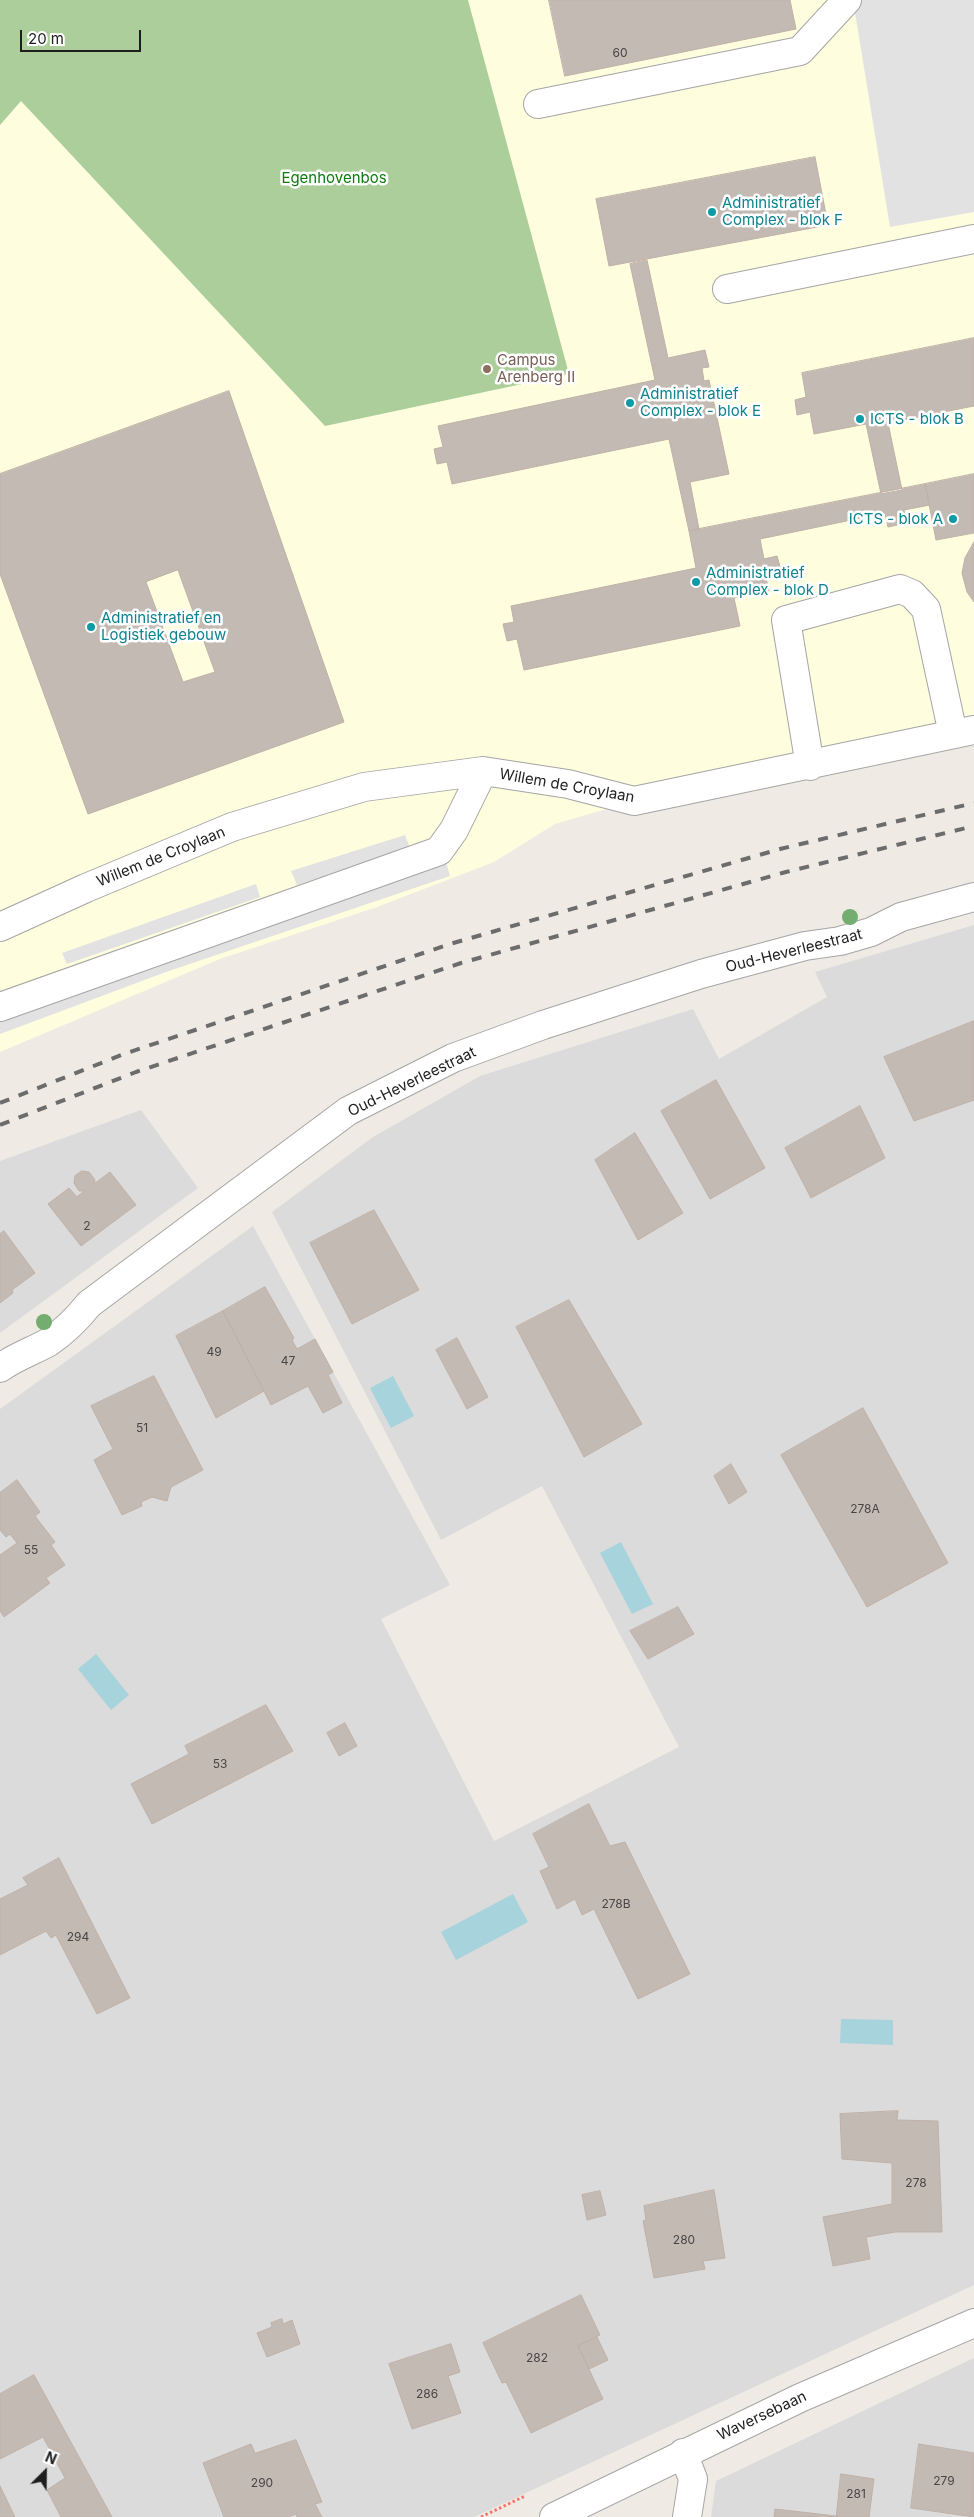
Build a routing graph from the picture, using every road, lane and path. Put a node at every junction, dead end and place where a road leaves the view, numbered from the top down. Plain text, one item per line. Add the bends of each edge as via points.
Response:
1 (847, 0) edge
2 (538, 104) dead end
3 (974, 239) edge
4 (727, 289) dead end
5 (963, 732) edge
6 (810, 766) junction
7 (483, 771) junction
8 (974, 896) edge
9 (0, 927) edge
10 (0, 1007) edge
11 (0, 1368) edge
12 (974, 2323) edge
13 (683, 2453) junction
14 (554, 2517) edge
15 (687, 2517) edge

1 - 2 street via 800,51
3 - 4 street
5 - 6 street, Willem de Croylaan
5 - 6 street via 926,609 912,594 900,589 786,620
6 - 7 street, Willem de Croylaan via 634,801 568,784
7 - 9 street, Willem de Croylaan via 364,787 232,828
7 - 10 street via 454,830 439,851
8 - 11 street, Oud-Heverleestraat via 901,917 871,932 840,941 805,946 701,974 453,1058 348,1111 89,1304 70,1327
12 - 13 street, Waversebaan
13 - 14 street, Waversebaan
13 - 15 street via 693,2479

